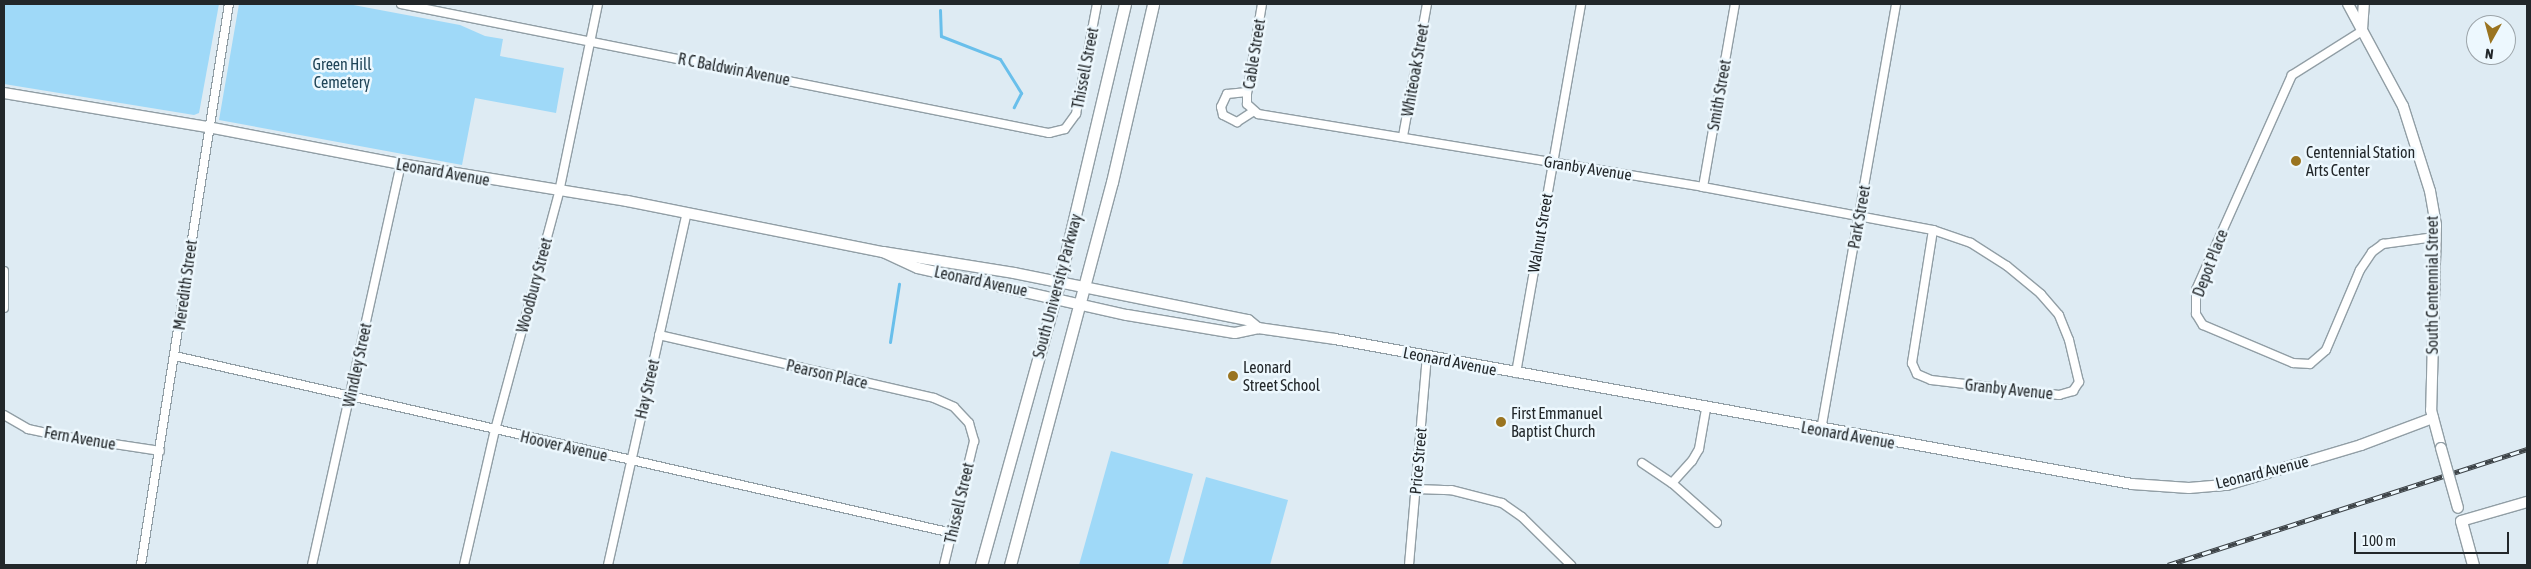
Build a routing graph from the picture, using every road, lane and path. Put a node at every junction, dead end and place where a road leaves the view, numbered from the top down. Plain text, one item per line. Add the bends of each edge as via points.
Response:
1 (230, 4) edge
2 (401, 4) edge
3 (598, 4) edge
4 (1098, 4) edge
5 (1124, 4) edge
6 (1153, 4) edge
7 (1262, 4) edge
8 (1427, 4) edge
9 (1581, 4) edge
10 (1735, 4) edge
11 (1896, 4) edge
12 (2348, 4) edge
13 (2364, 4) edge
14 (2362, 31) junction
15 (591, 40) junction
16 (1247, 92) junction
17 (4, 93) edge
18 (1254, 111) junction
19 (208, 126) junction
20 (1066, 129) joint
21 (1403, 136) junction
22 (1553, 162) junction
23 (401, 164) junction
24 (1703, 187) junction
25 (559, 192) junction
26 (687, 213) junction
27 (1859, 217) junction
28 (1933, 230) junction
29 (2435, 237) junction
30 (883, 252) junction
31 (4, 272) edge
32 (1059, 283) junction
33 (1083, 288) junction
34 (1055, 297) junction
35 (1078, 305) junction
36 (4, 308) edge
37 (1258, 328) junction
38 (659, 335) junction
39 (175, 356) junction
40 (1427, 356) junction
41 (1516, 373) junction
42 (350, 398) junction
43 (1706, 409) junction
44 (4, 415) edge
45 (2433, 418) junction
46 (495, 430) junction
47 (1821, 430) junction
48 (974, 441) joint
49 (160, 451) junction
50 (631, 461) junction
51 (1642, 463) dead end
52 (1672, 483) junction
53 (1416, 489) junction
54 (2527, 502) edge
55 (2458, 508) joint
56 (2461, 521) junction
57 (1717, 523) dead end
58 (952, 533) junction
59 (141, 565) edge
60 (312, 565) edge
61 (464, 565) edge
62 (608, 565) edge
63 (944, 565) edge
64 (981, 565) edge
65 (1010, 565) edge
66 (1409, 565) edge
67 (1571, 565) edge
68 (2474, 565) edge

1 - 19 street, Meredith Street
2 - 15 street, R C Baldwin Avenue
3 - 15 street, Woodbury Street
4 - 20 street, Thissell Street via 1076,114
5 - 32 main road, South University Parkway
6 - 33 main road, South University Parkway via 1112,182
7 - 16 street, Cable Street
8 - 21 street, Whiteoak Street
9 - 22 street, Walnut Street
10 - 24 street, Smith Street
11 - 27 street, Park Street
12 - 14 street, South Centennial Street
13 - 14 street
14 - 29 street, South Centennial Street via 2414,134 2430,191
14 - 29 street, Depot Place via 2292,75 2196,290 2196,314 2203,325 2293,363 2310,364 2326,350 2360,270 2372,252 2383,244
15 - 20 street, R C Baldwin Avenue via 1049,133
15 - 25 street, Woodbury Street
16 - 18 street, Cable Street via 1247,104
16 - 18 street via 1227,94 1221,107 1223,115 1237,122
17 - 19 street, Leonard Avenue
18 - 21 street, Granby Avenue
19 - 23 street, Leonard Avenue
19 - 39 street, Meredith Street
21 - 22 street, Granby Avenue
22 - 24 street, Granby Avenue
22 - 41 street, Walnut Street
23 - 25 street, Leonard Avenue
23 - 42 street, Windley Street
24 - 27 street, Granby Avenue
25 - 26 street, Leonard Avenue
25 - 46 street, Woodbury Street
26 - 30 street, Leonard Avenue
26 - 38 street, Hay Street
27 - 28 street, Granby Avenue
27 - 47 street, Park Street
28 - 28 street, Granby Avenue via 1971,243 2008,266 2041,294 2059,315 2069,340 2080,382 2073,391 2060,395 1931,380 1917,374 1913,354
29 - 45 street, South Centennial Street
30 - 32 street, Leonard Avenue
30 - 34 street, Leonard Avenue via 918,268
31 - 36 street
32 - 33 street, Leonard Avenue
32 - 34 main road, South University Parkway
33 - 35 main road, South University Parkway
33 - 37 street, Leonard Avenue via 1248,320
34 - 35 street, Leonard Avenue
34 - 64 main road, South University Parkway
35 - 37 street, Leonard Avenue via 1235,333
35 - 65 main road, South University Parkway
37 - 40 street, Leonard Avenue
38 - 48 street, Pearson Place via 940,400 962,414 973,431
38 - 50 street, Hay Street
39 - 42 street, Hoover Avenue
39 - 49 street, Meredith Street
40 - 41 street, Leonard Avenue
40 - 53 street, Price Street
41 - 43 street, Leonard Avenue
42 - 46 street, Hoover Avenue
42 - 60 street, Windley Street
43 - 47 street, Leonard Avenue
43 - 52 street via 1699,449
44 - 49 street, Fern Avenue via 28,428 61,436
45 - 47 street, Leonard Avenue via 2361,445 2227,485 2189,488 2132,484
45 - 55 street, South Centennial Street, bridge
46 - 50 street, Hoover Avenue
46 - 61 street, Woodbury Street
48 - 58 street, Thissell Street
49 - 59 street, Meredith Street
50 - 58 street, Hoover Avenue
50 - 62 street, Hay Street
51 - 52 street
52 - 57 street
53 - 66 street, Price Street
53 - 67 street via 1451,490 1502,504 1522,516
54 - 56 street
55 - 56 street, South Centennial Street
56 - 68 main road
58 - 63 street, Thissell Street

